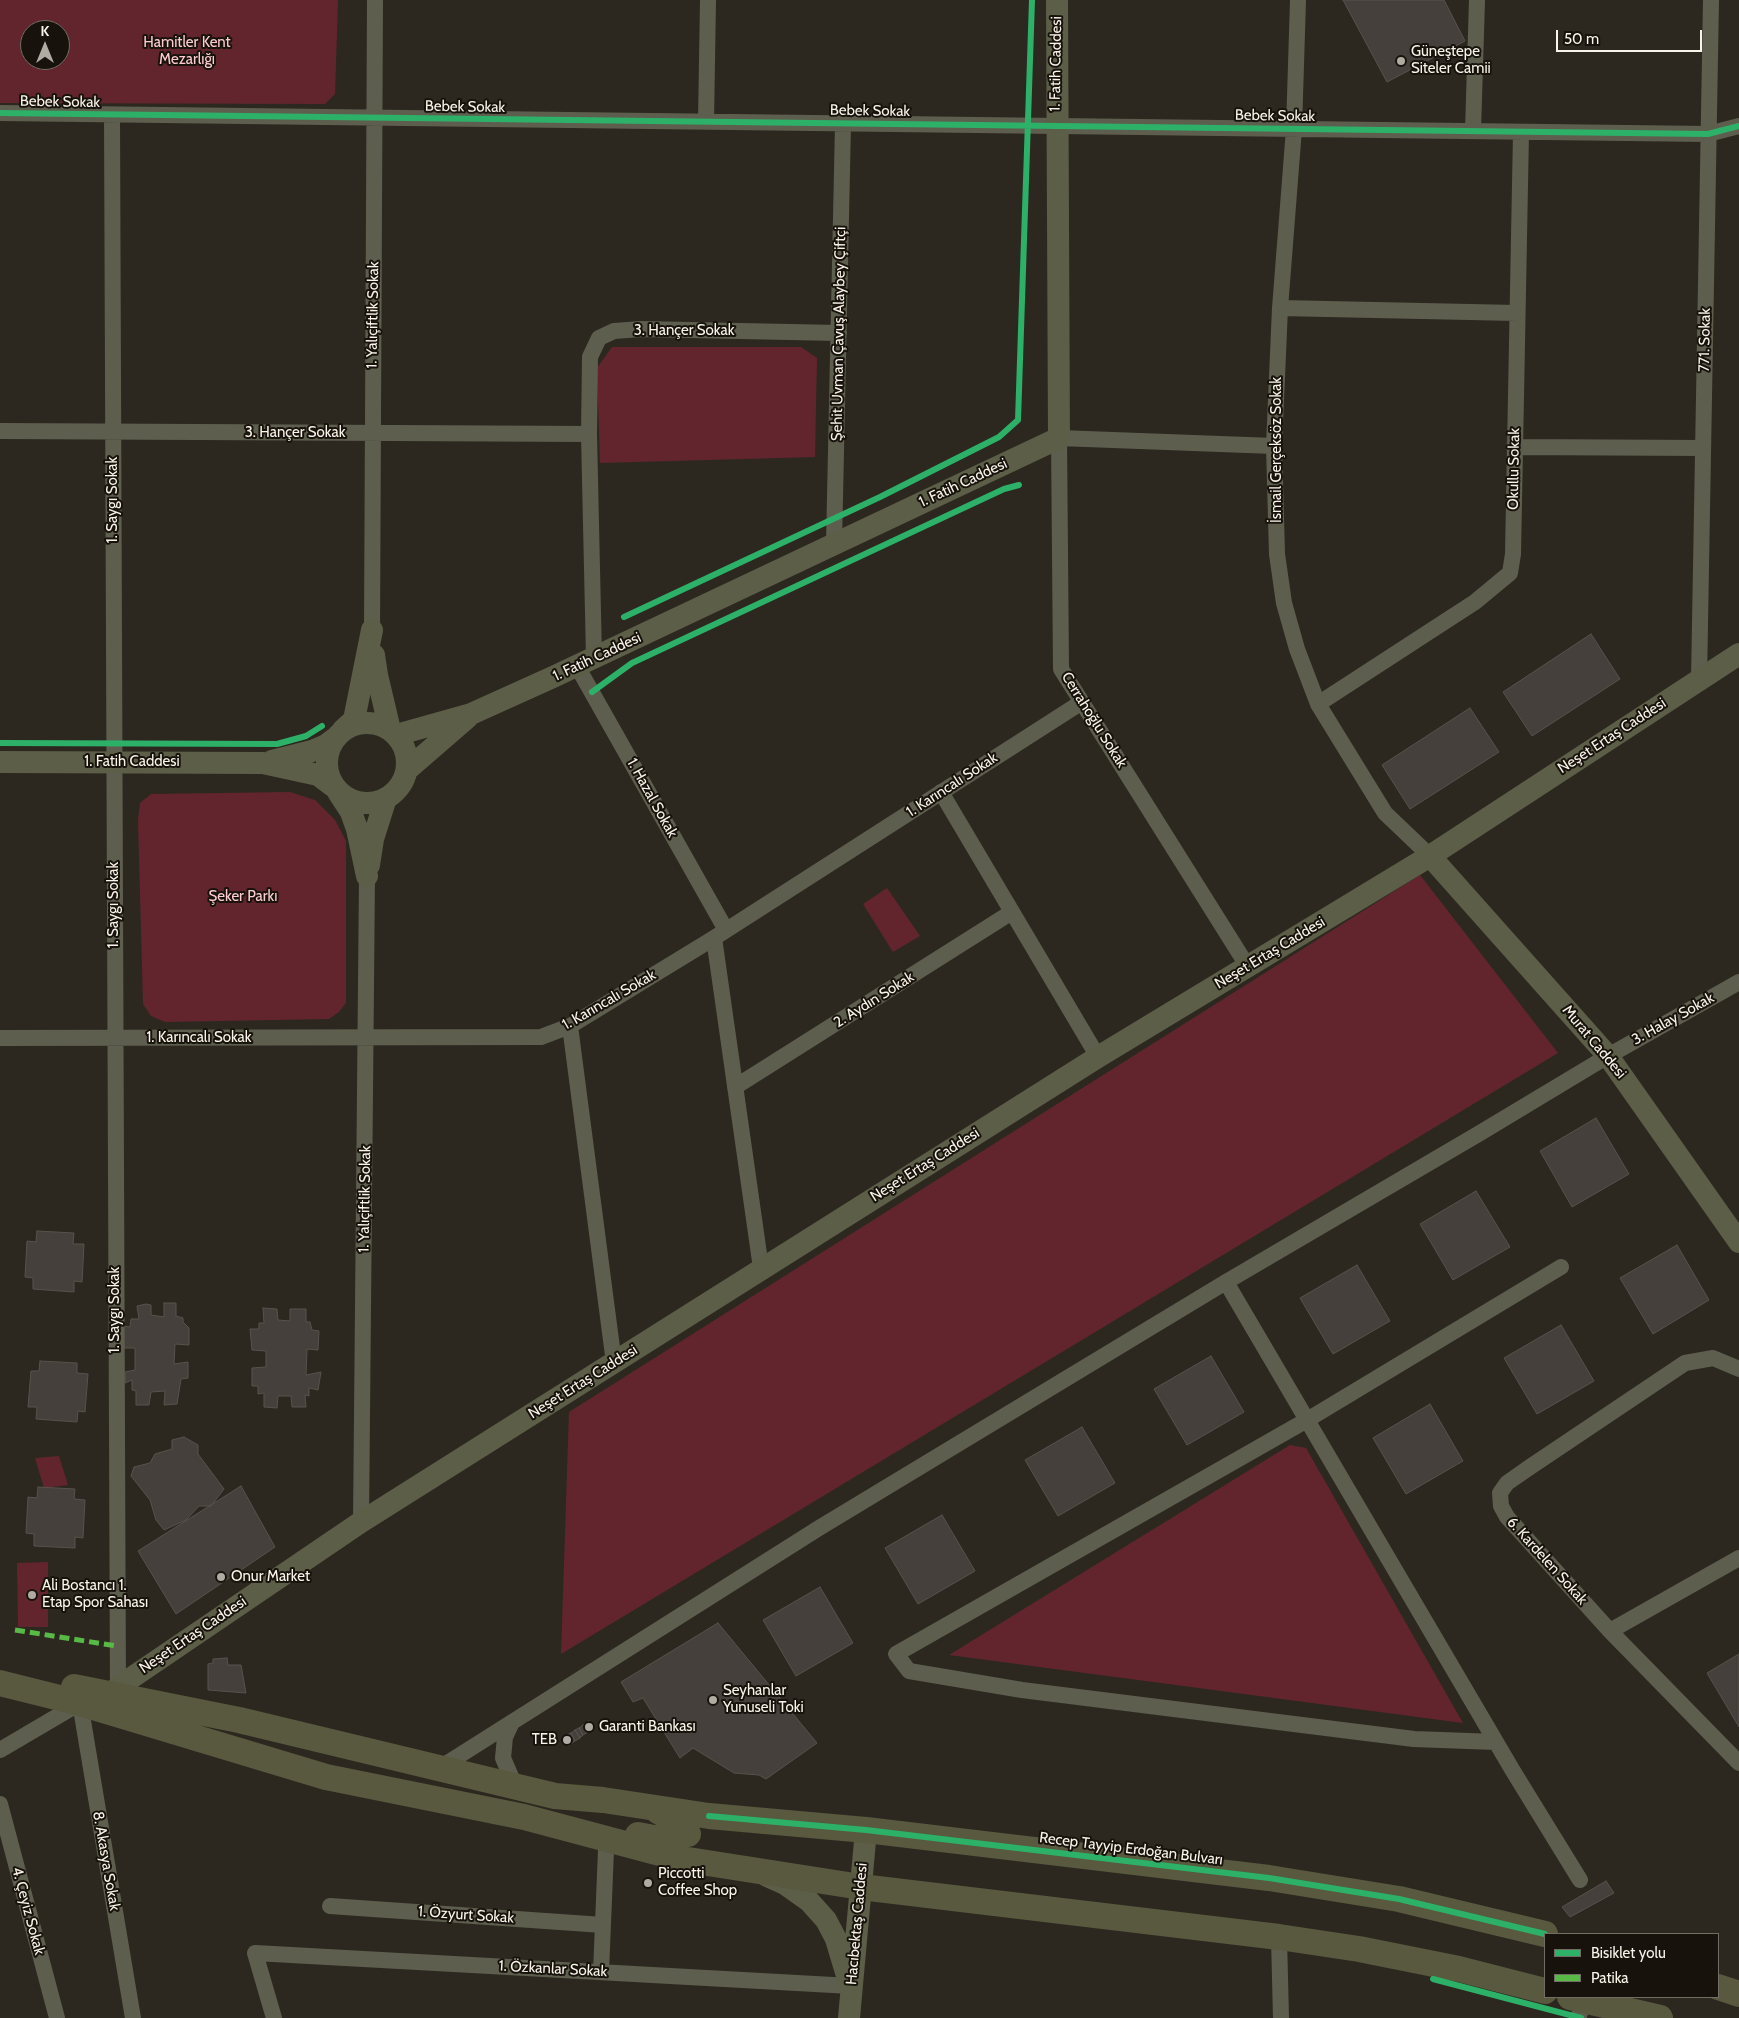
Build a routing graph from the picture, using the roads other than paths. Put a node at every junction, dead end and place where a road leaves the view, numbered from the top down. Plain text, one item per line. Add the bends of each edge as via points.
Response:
1 (375, 0) edge
2 (708, 0) edge
3 (1057, 0) edge
4 (1298, 0) edge
5 (1477, 0) edge
6 (1711, 0) edge
7 (0, 113) edge
8 (112, 115) junction
9 (374, 118) junction
10 (706, 122) junction
11 (843, 124) junction
12 (1056, 126) junction
13 (1739, 126) edge
14 (1294, 129) junction
15 (1473, 131) junction
16 (1521, 132) junction
17 (1708, 134) junction
18 (1280, 308) junction
19 (1517, 313) junction
20 (839, 333) junction
21 (0, 431) edge
22 (113, 432) junction
23 (372, 433) junction
24 (589, 434) junction
25 (1059, 438) junction
26 (1274, 446) junction
27 (1514, 447) junction
28 (1703, 448) junction
29 (834, 544) junction
30 (372, 630) junction
31 (1739, 654) edge
32 (586, 662) junction
33 (1699, 680) junction
34 (1082, 702) junction
35 (1318, 704) junction
36 (471, 714) junction
37 (393, 732) junction
38 (338, 734) junction
39 (0, 762) edge
40 (114, 762) junction
41 (263, 763) junction
42 (407, 770) junction
43 (336, 789) junction
44 (941, 792) junction
45 (386, 798) junction
46 (1430, 856) junction
47 (366, 876) junction
48 (1012, 912) junction
49 (720, 934) junction
50 (1248, 967) junction
51 (1739, 982) edge
52 (570, 1026) junction
53 (0, 1038) edge
54 (115, 1038) junction
55 (367, 1039) junction
56 (1608, 1056) junction
57 (1098, 1057) junction
58 (735, 1087) junction
59 (1739, 1242) edge
60 (1560, 1267) dead end
61 (761, 1268) junction
62 (1226, 1282) junction
63 (614, 1363) junction
64 (1739, 1369) edge
65 (1307, 1420) junction
66 (361, 1522) junction
67 (1739, 1558) edge
68 (1610, 1631) junction
69 (0, 1669) edge
70 (0, 1683) edge
71 (118, 1691) junction
72 (80, 1703) junction
73 (512, 1722) junction
74 (1496, 1742) junction
75 (0, 1750) edge
76 (1739, 1763) edge
77 (438, 1769) junction
78 (527, 1789) junction
79 (0, 1804) edge
80 (656, 1809) junction
81 (532, 1820) junction
82 (866, 1830) junction
83 (606, 1850) dead end
84 (757, 1871) junction
85 (1580, 1880) dead end
86 (861, 1887) junction
87 (330, 1906) dead end
88 (603, 1925) junction
89 (1544, 1934) edge
90 (1279, 1937) junction
91 (601, 1972) junction
92 (851, 1986) junction
93 (1719, 1986) edge
94 (1544, 1991) edge
95 (1739, 1994) edge
96 (1578, 2005) edge
97 (57, 2018) edge
98 (133, 2018) edge
99 (274, 2018) edge
100 (849, 2018) edge
101 (1281, 2018) edge
102 (1660, 2018) edge

1 - 9 street, 1. Yalıçiftlik Sokak
2 - 10 street
3 - 12 street, 1. Fatih Caddesi
4 - 14 street, İsmail Gerçeksöz Sokak
5 - 15 street
6 - 17 street, 771. Sokak
7 - 8 street, Bebek Sokak
8 - 9 street, Bebek Sokak
8 - 22 street, 1. Saygı Sokak
9 - 10 street, Bebek Sokak
9 - 23 street, 1. Yalıçiftlik Sokak
10 - 11 street, Bebek Sokak
11 - 12 street, Bebek Sokak
11 - 20 street, Şehit Uvman Çavuş Alaybey Çiftçi
12 - 14 street, Bebek Sokak
12 - 25 street, 1. Fatih Caddesi
13 - 17 street, Bebek Sokak
14 - 15 street, Bebek Sokak
14 - 18 street, İsmail Gerçeksöz Sokak
15 - 16 street, Bebek Sokak
16 - 17 street, Bebek Sokak
16 - 19 street, Okullu Sokak
17 - 28 street, 771. Sokak
18 - 19 street
18 - 26 street, İsmail Gerçeksöz Sokak
19 - 27 street, Okullu Sokak
20 - 24 street, 3. Hançer Sokak via 614,331 598,338 590,357
20 - 29 street, Şehit Uvman Çavuş Alaybey Çiftçi
21 - 22 street, 3. Hançer Sokak
22 - 23 street, 3. Hançer Sokak
22 - 40 street, 1. Saygı Sokak
23 - 24 street, 3. Hançer Sokak
23 - 30 street, 1. Yalıçiftlik Sokak
24 - 32 street, 3. Hançer Sokak
25 - 26 street
25 - 29 street, 1. Fatih Caddesi
25 - 34 street, Cerrahoğlu Sokak via 1061,668
26 - 35 street, İsmail Gerçeksöz Sokak via 1277,554 1284,604
27 - 28 street
27 - 35 street, Okullu Sokak via 1510,574 1475,602
28 - 33 street, 771. Sokak
29 - 32 street, 1. Fatih Caddesi
30 - 37 street via 377,675
30 - 38 street via 354,720
31 - 33 street, Neşet Ertaş Caddesi
32 - 36 street, 1. Fatih Caddesi
32 - 49 street, 1. Hazal Sokak
33 - 46 street, Neşet Ertaş Caddesi
34 - 44 street, 1. Karıncalı Sokak
34 - 50 street, Cerrahoğlu Sokak
35 - 46 street, İsmail Gerçeksöz Sokak via 1385,813
36 - 37 street
36 - 42 street
37 - 38 street via 379,724 366,722 354,724
37 - 42 street via 404,748
38 - 41 street via 326,745 312,751
38 - 43 street via 328,750 326,763
39 - 40 street, 1. Fatih Caddesi
40 - 41 street, 1. Fatih Caddesi
40 - 54 street, 1. Saygı Sokak
41 - 43 street via 318,775
42 - 45 street via 396,791
43 - 45 street via 356,802 376,802
43 - 47 street via 351,812 357,829
44 - 48 street
44 - 49 street, 1. Karıncalı Sokak
45 - 47 street
46 - 50 street, Neşet Ertaş Caddesi
46 - 56 street, Murat Caddesi
47 - 55 street, 1. Yalıçiftlik Sokak
48 - 57 street
48 - 58 street, 2. Aydın Sokak
49 - 52 street, 1. Karıncalı Sokak
49 - 58 street
50 - 57 street, Neşet Ertaş Caddesi
51 - 56 street, 3. Halay Sokak
52 - 55 street, 1. Karıncalı Sokak via 541,1037
52 - 63 street
53 - 54 street, 1. Karıncalı Sokak
54 - 55 street, 1. Karıncalı Sokak
54 - 71 street, 1. Saygı Sokak
55 - 66 street, 1. Yalıçiftlik Sokak
56 - 59 street, Murat Caddesi
56 - 62 street, 3. Halay Sokak
57 - 61 street, Neşet Ertaş Caddesi
58 - 61 street
60 - 65 street
61 - 63 street, Neşet Ertaş Caddesi
62 - 65 street
62 - 73 street, 3. Halay Sokak via 819,1528
63 - 66 street, Neşet Ertaş Caddesi
64 - 68 street, 6. Kardelen Sokak via 1713,1358 1686,1363 1530,1467 1500,1493 1501,1506 1507,1517
65 - 74 street
65 - 74 street via 896,1654 909,1671 1022,1690 1414,1739
66 - 71 street, Neşet Ertaş Caddesi
67 - 68 street
68 - 76 street, 6. Kardelen Sokak
69 - 71 main road, Recep Tayyip Erdoğan Bulvarı
70 - 72 main road
71 - 77 main road, Recep Tayyip Erdoğan Bulvarı
72 - 75 street
72 - 81 main road via 326,1777
72 - 98 street, 8. Akasya Sokak
73 - 77 street, 3. Halay Sokak
73 - 78 street via 505,1737 503,1758 512,1779
74 - 85 street
77 - 78 main road, Recep Tayyip Erdoğan Bulvarı
78 - 80 main road, Recep Tayyip Erdoğan Bulvarı via 555,1796
79 - 97 street, 4. Çeyiz Sokak
80 - 81 main road via 682,1825 688,1834 658,1840 602,1825 555,1818
80 - 82 main road, Recep Tayyip Erdoğan Bulvarı
81 - 84 main road via 647,1851
82 - 86 street, Hacıbektaş Caddesi
82 - 89 main road, Recep Tayyip Erdoğan Bulvarı via 1278,1880 1399,1899
83 - 88 street
84 - 86 main road
84 - 92 street via 809,1900 826,1920 836,1939
86 - 90 main road
86 - 92 street, Hacıbektaş Caddesi
87 - 88 street, 1. Özyurt Sokak
88 - 91 street
90 - 94 main road via 1450,1967
90 - 101 street
91 - 92 street, 1. Özkanlar Sokak
91 - 99 street, 1. Özkanlar Sokak via 255,1953
92 - 100 street, Hacıbektaş Caddesi
93 - 95 main road
96 - 102 main road

